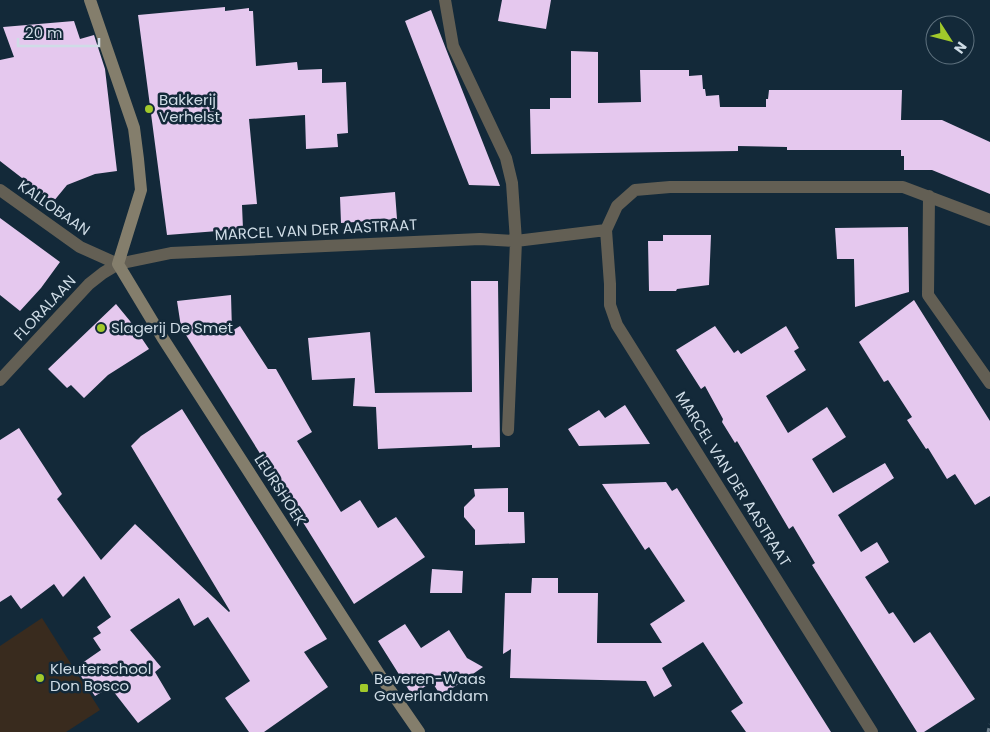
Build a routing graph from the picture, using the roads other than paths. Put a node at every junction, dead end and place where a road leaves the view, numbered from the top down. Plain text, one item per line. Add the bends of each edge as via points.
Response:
1 (90, 0) edge
2 (445, 0) edge
3 (0, 190) edge
4 (929, 196) junction
5 (990, 220) edge
6 (606, 230) junction
7 (516, 241) junction
8 (118, 264) junction
9 (0, 380) edge
10 (990, 383) edge
11 (508, 430) dead end
12 (419, 732) edge
13 (872, 732) edge

1 - 8 street via 134,128 138,159 141,190
2 - 7 street via 453,46 506,158 512,183
3 - 8 street, KALLOBAAN via 80,247
4 - 5 street, MARCEL VAN DER AASTRAAT
4 - 6 street, MARCEL VAN DER AASTRAAT via 903,187 670,187 635,190 617,206
4 - 10 street via 928,295
6 - 7 street, MARCEL VAN DER AASTRAAT
6 - 13 street, MARCEL VAN DER AASTRAAT via 610,305 617,325
7 - 8 street, MARCEL VAN DER AASTRAAT via 480,239 171,253
7 - 11 street
8 - 9 street, FLORALAAN via 89,284
8 - 12 street, LEURSHOEK

